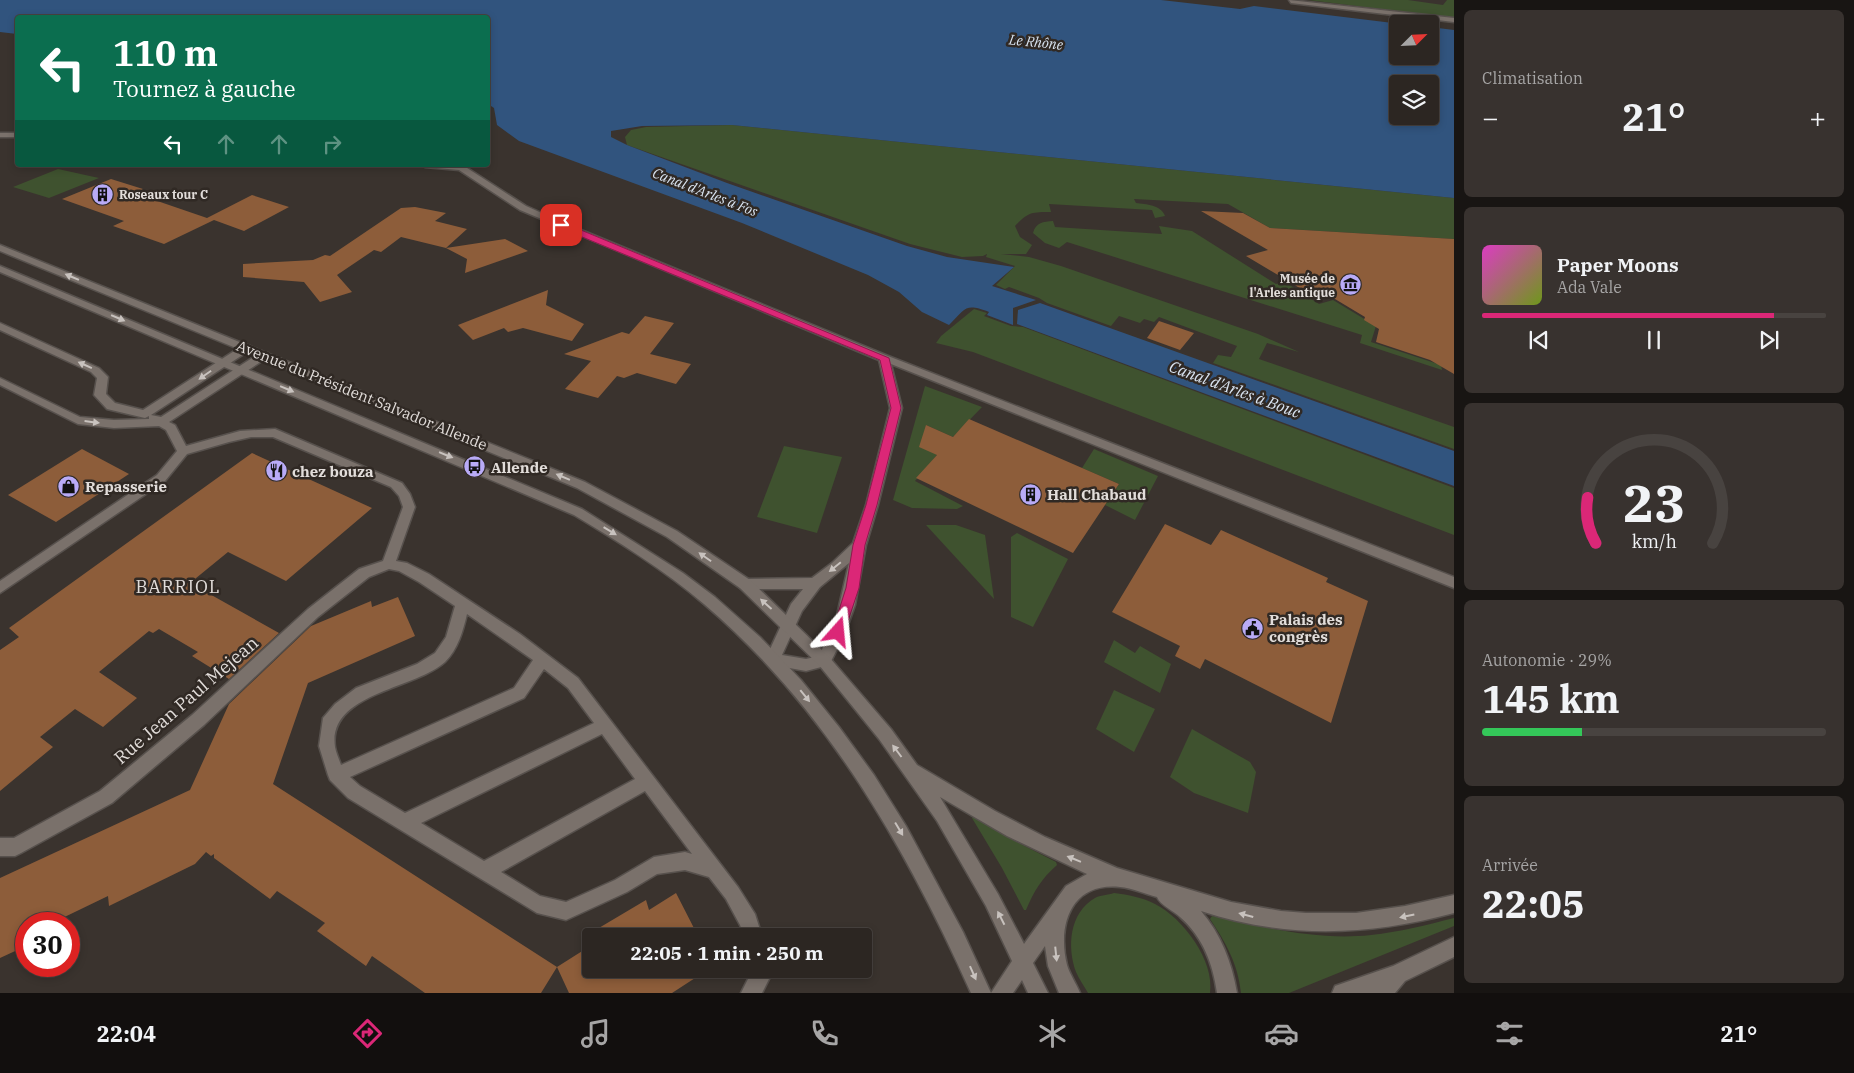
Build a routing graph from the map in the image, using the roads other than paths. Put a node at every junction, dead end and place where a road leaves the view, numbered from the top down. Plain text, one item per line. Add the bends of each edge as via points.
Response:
1 (1291, 1) edge
2 (1454, 20) edge
3 (0, 135) edge
4 (15, 135) edge
5 (449, 167) edge
6 (0, 248) edge
7 (0, 269) edge
8 (0, 326) edge
9 (246, 348) junction
10 (264, 355) junction
11 (884, 358) junction
12 (223, 362) junction
13 (242, 370) junction
14 (0, 381) edge
15 (145, 414) junction
16 (161, 422) junction
17 (183, 451) junction
18 (859, 545) junction
19 (388, 564) junction
20 (815, 583) junction
21 (1454, 583) edge
22 (745, 584) junction
23 (0, 588) edge
24 (463, 604) junction
25 (788, 624) junction
26 (542, 659) junction
27 (772, 660) junction
28 (824, 660) junction
29 (605, 725) junction
30 (911, 769) junction
31 (336, 774) junction
32 (647, 781) junction
33 (405, 822) junction
34 (0, 847) edge
35 (714, 870) junction
36 (484, 871) junction
37 (1119, 877) junction
38 (1148, 885) junction
39 (1454, 904) edge
40 (1059, 912) junction
41 (750, 928) edge
42 (1454, 947) edge
43 (1024, 962) junction
44 (1398, 974) junction
45 (759, 978) edge
46 (750, 993) edge
47 (981, 993) edge
48 (1001, 993) edge
49 (1038, 993) edge
50 (1070, 993) edge
51 (1227, 993) edge
52 (1342, 993) edge
53 (1383, 993) edge

1 - 2 street
3 - 4 street
5 - 11 street via 461,168 523,208 554,222
9 -> 6 street, Avenue du Président Salvador Allende
7 -> 12 street
15 -> 8 street via 111,406 100,395 103,377 96,370
9 - 10 street, Avenue du Président Salvador Allende
9 - 12 street
10 - 13 street
22 -> 10 street, Avenue du Président Salvador Allende via 672,534 581,484
11 - 18 street via 896,408
11 - 21 street
12 - 13 street
12 -> 15 street
13 - 16 street
13 -> 27 street via 578,512 638,548 711,601
14 -> 16 street via 78,420 114,424
15 - 16 street
16 - 17 street via 172,428
17 - 19 street via 240,434 275,433 395,484 407,497 409,507
17 - 23 street via 161,478
18 -> 20 street
18 - 28 street via 853,588 838,632
19 - 24 street via 424,578
19 - 34 street, Rue Jean Paul Mejean via 364,573 313,613 198,720 106,797 15,847
20 - 22 street
20 - 25 street
25 -> 22 street, Avenue du Président Salvador Allende
24 - 26 street
24 - 31 street via 453,639 440,657 422,669 361,693 341,708 329,723 327,746
25 - 27 street
25 - 28 street, Avenue du Président Salvador Allende
26 - 29 street via 572,683
26 - 31 street via 519,693
27 - 28 street via 806,665
27 -> 47 street via 826,723 882,800 938,899
30 -> 28 street, Avenue du Président Salvador Allende
29 - 32 street
29 - 33 street
37 -> 30 street via 1051,850
43 -> 30 street, Avenue du Président Salvador Allende via 969,858
31 - 33 street via 354,792
32 - 35 street
32 - 36 street
33 - 36 street
35 - 36 street via 685,860 654,866 621,886 566,911 537,904
35 - 41 street via 732,892
37 - 38 street
37 - 40 street via 1094,880 1072,892
39 -> 38 street via 1388,920 1356,924 1308,923 1255,917
38 - 51 street via 1173,899 1196,920 1214,946 1226,974
40 - 43 street
40 -> 50 street via 1054,935 1057,962
42 - 44 street
43 - 48 street
43 - 49 street, Avenue du Président Salvador Allende
44 - 52 street
44 - 53 street
45 - 46 street

